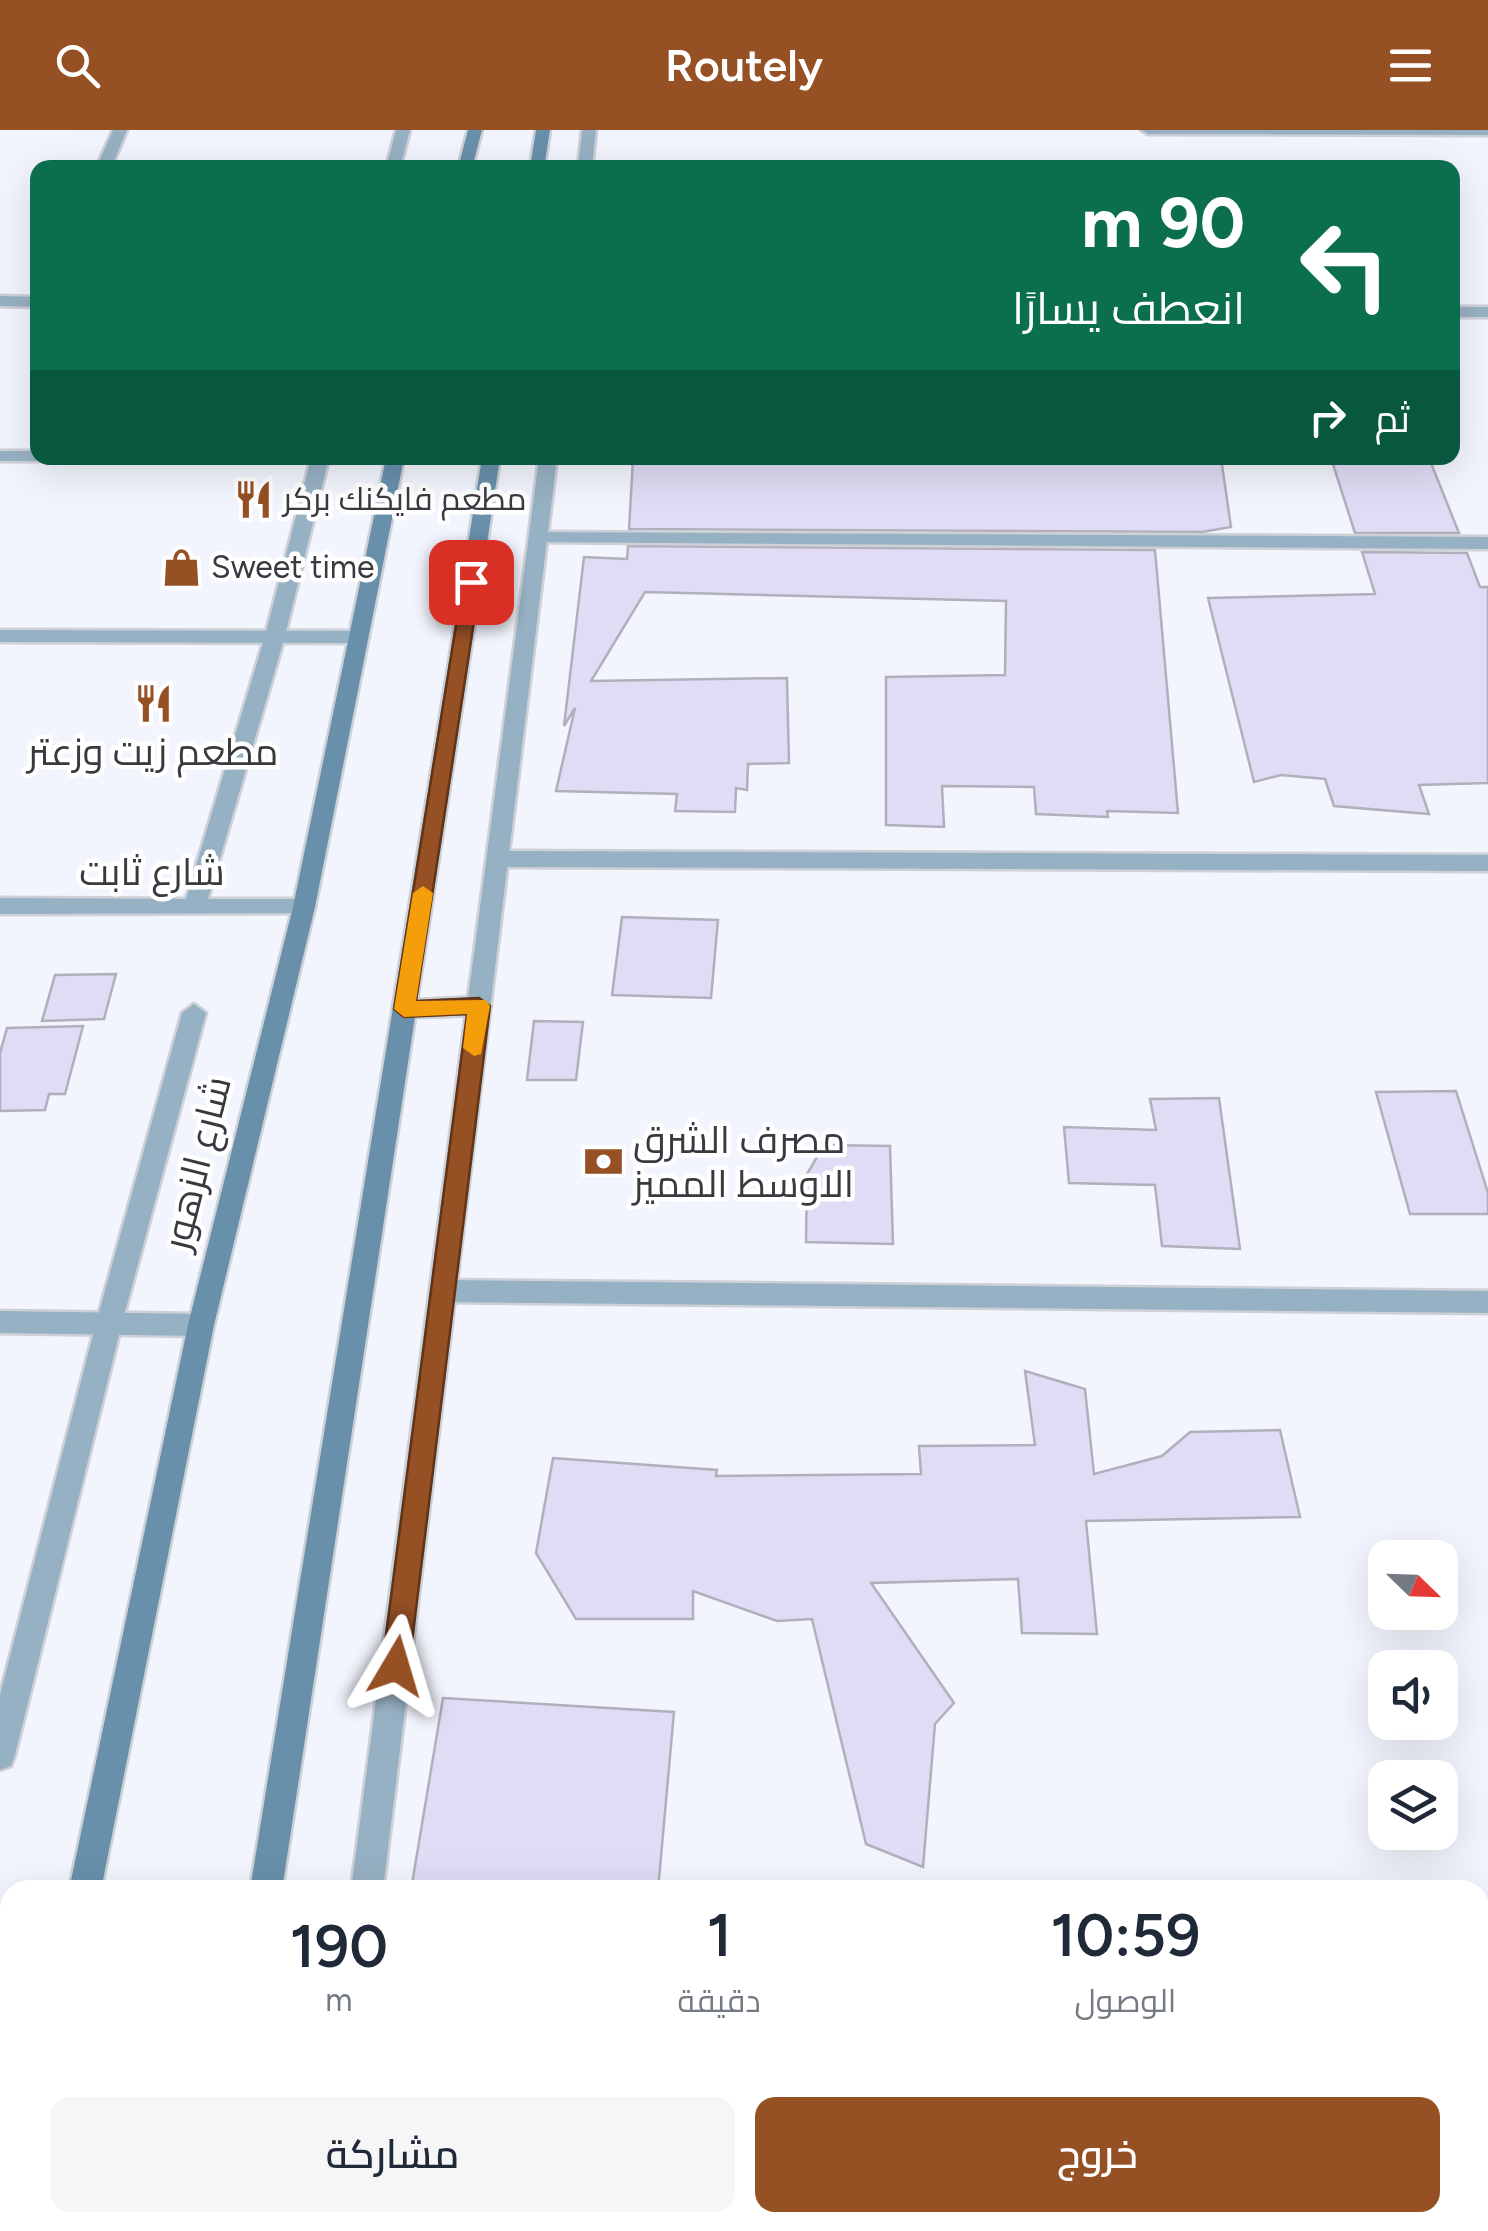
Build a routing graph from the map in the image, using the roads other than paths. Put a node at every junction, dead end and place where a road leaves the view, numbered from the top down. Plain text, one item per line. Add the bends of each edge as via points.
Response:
1 (120, 130) edge
2 (402, 130) edge
3 (474, 130) edge
4 (543, 130) edge
5 (589, 130) edge
6 (1148, 130) edge
7 (1488, 130) edge
8 (107, 160) edge
9 (395, 160) edge
10 (467, 160) edge
11 (538, 160) edge
12 (586, 160) edge
13 (0, 302) edge
14 (30, 302) edge
15 (1460, 312) edge
16 (1488, 312) edge
17 (0, 456) edge
18 (30, 456) edge
19 (318, 465) edge
20 (394, 465) edge
21 (490, 465) edge
22 (547, 465) edge
23 (538, 538) junction
24 (1488, 543) edge
25 (0, 636) edge
26 (274, 636) junction
27 (359, 637) junction
28 (498, 859) junction
29 (1488, 863) edge
30 (0, 906) edge
31 (195, 907) junction
32 (304, 907) junction
33 (479, 1006) junction
34 (404, 1009) junction
35 (194, 1013) dead end
36 (444, 1291) junction
37 (1488, 1302) edge
38 (0, 1322) edge
39 (109, 1323) junction
40 (201, 1325) junction
41 (0, 1755) edge
42 (87, 1880) edge
43 (268, 1880) edge
44 (368, 1880) edge

1 - 8 street
2 - 9 street
3 - 10 main road
4 - 11 main road
5 - 12 street
6 - 7 street
13 - 14 street
15 - 16 street
17 - 18 street
19 - 26 street
20 - 27 main road, شارع الزهور
21 - 34 main road
22 - 23 street
23 - 24 street
23 - 28 street
25 - 26 street
26 - 27 street
26 - 31 street
27 - 32 main road, شارع الزهور
28 - 29 street
28 - 33 street
30 - 31 street, شارع ثابت
31 - 32 street, شارع ثابت
32 - 40 main road, شارع الزهور
33 - 34 main road
33 - 36 street
34 - 43 main road
35 - 39 street
36 - 37 street
36 - 44 street
38 - 39 street
39 - 40 street
39 - 41 street
40 - 42 main road, شارع الزهور

